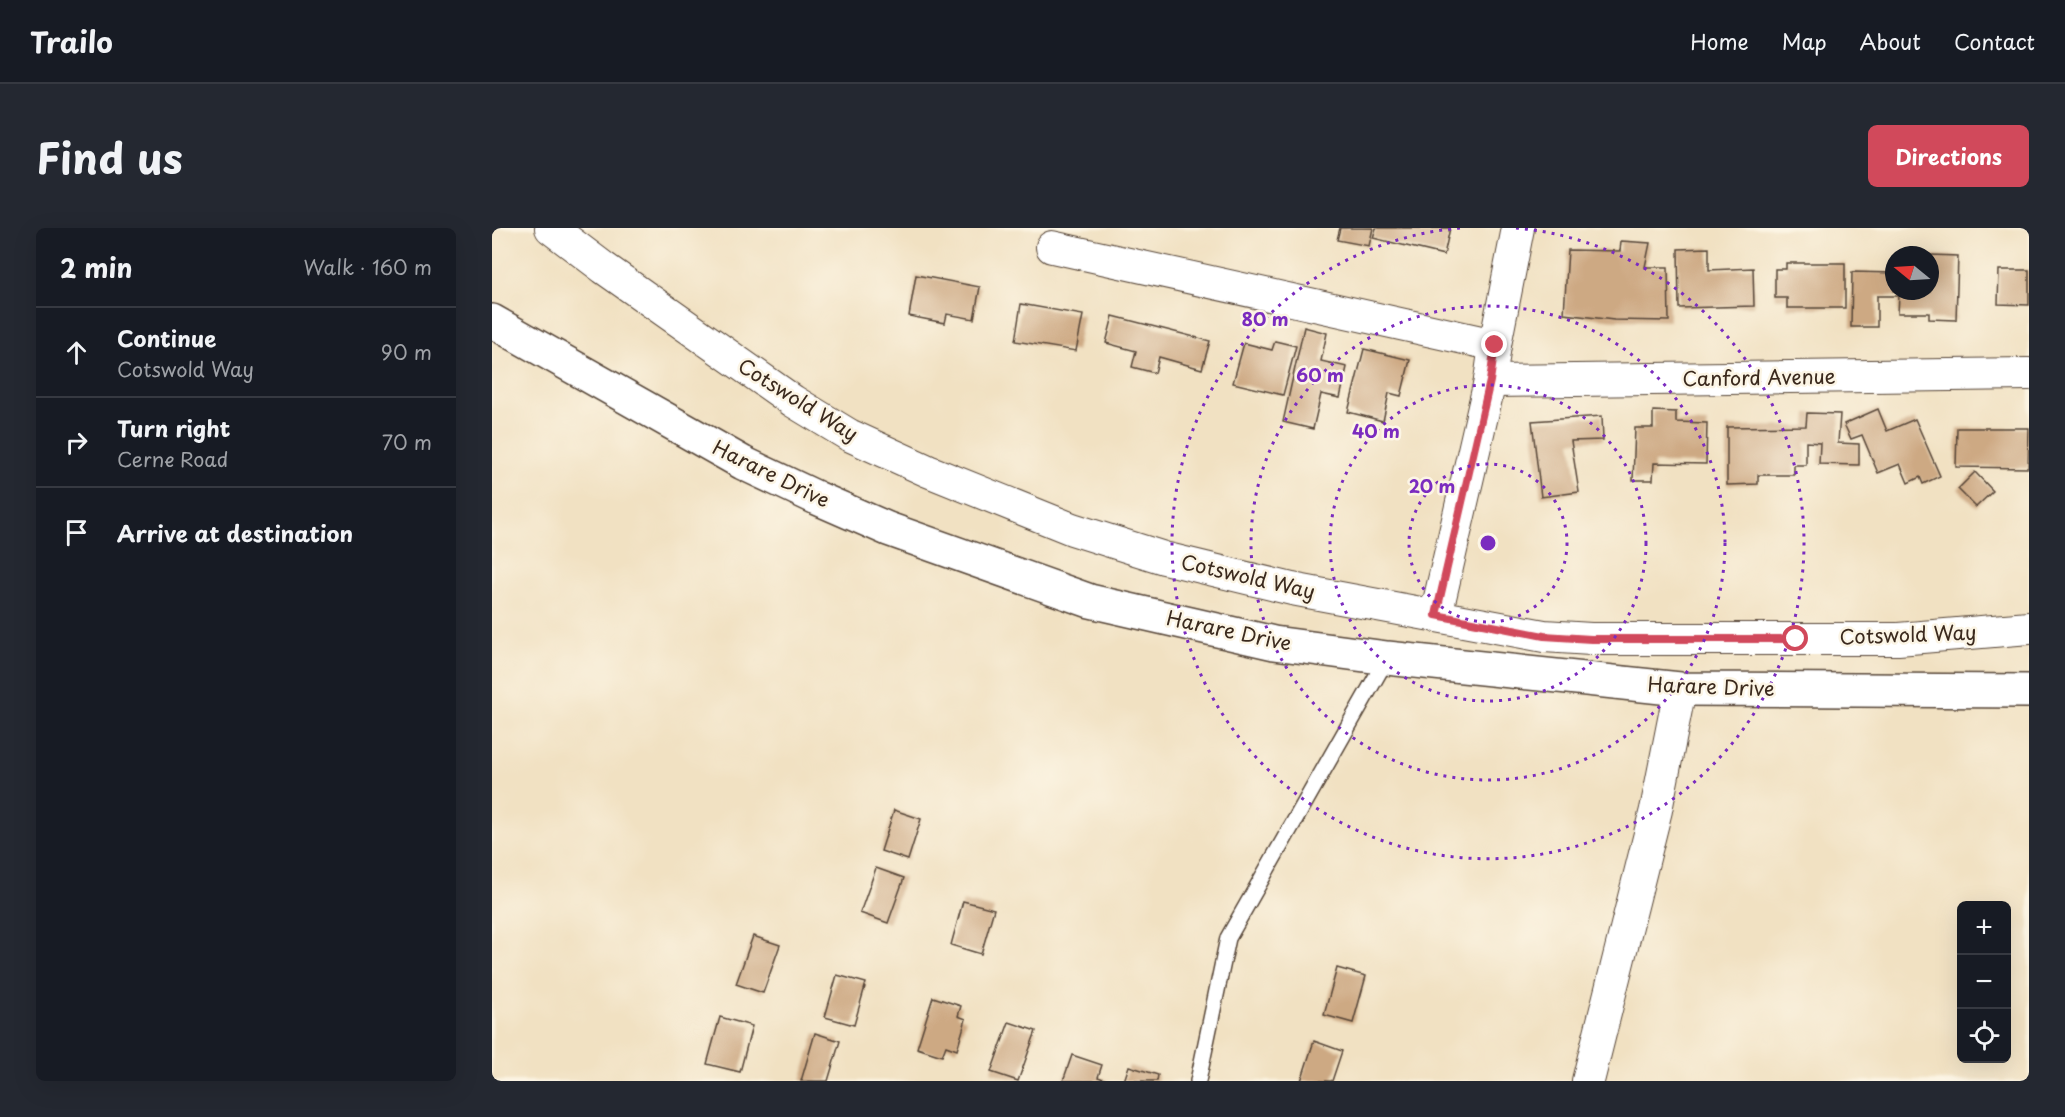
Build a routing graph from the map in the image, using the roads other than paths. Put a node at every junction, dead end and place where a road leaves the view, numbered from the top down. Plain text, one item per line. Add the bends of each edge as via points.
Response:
1 (551, 228) edge
2 (1518, 228) edge
3 (1052, 247) dead end
4 (492, 321) edge
5 (1495, 345) junction
6 (2029, 374) edge
7 (1490, 381) junction
8 (1436, 615) junction
9 (2029, 628) edge
10 (1387, 658) junction
11 (1680, 689) junction
12 (2029, 692) edge
13 (1198, 1081) edge
14 (1588, 1081) edge

1 - 8 street, Cotswold Way via 793,401 849,435 900,459 1072,529 1164,558 1292,589
2 - 5 street
3 - 5 street
4 - 10 main road, Harare Drive via 743,463 888,529 1090,601 1274,643
5 - 7 street
6 - 7 street, Canford Avenue
7 - 8 street
8 - 9 street, Cotswold Way via 1544,636 1591,639 1898,639
10 - 11 main road, Harare Drive
10 - 13 lane via 1228,938
11 - 12 main road, Harare Drive
11 - 14 street via 1656,810

